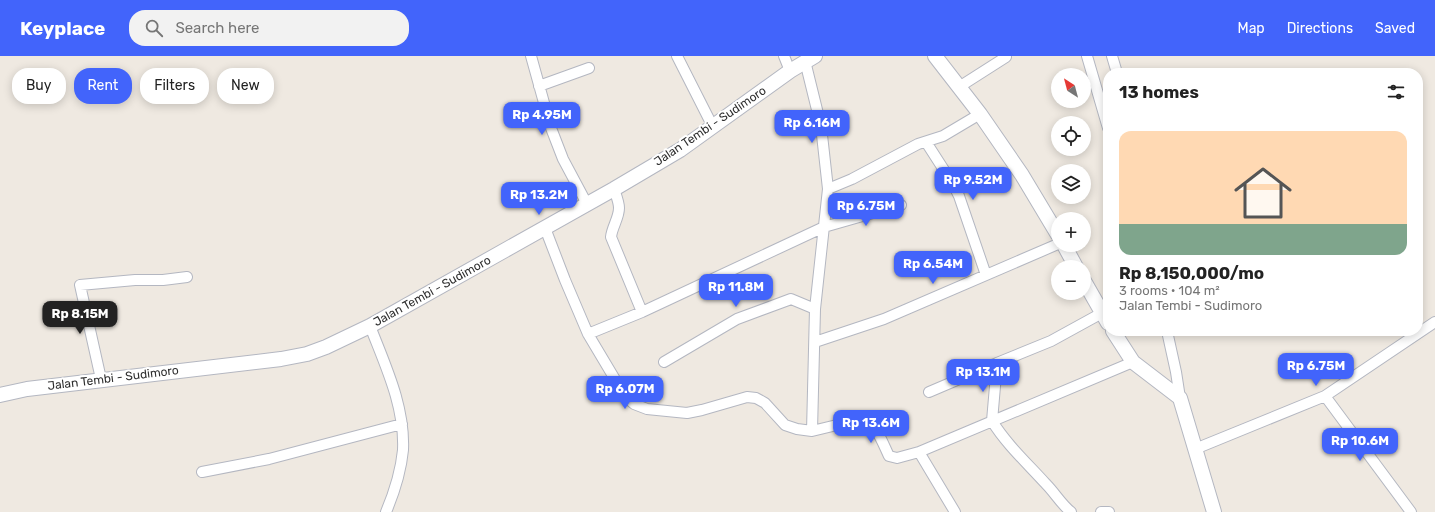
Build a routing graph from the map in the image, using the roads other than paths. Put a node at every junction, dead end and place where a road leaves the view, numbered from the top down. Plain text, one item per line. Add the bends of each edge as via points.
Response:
1 (530, 56) edge
2 (677, 56) edge
3 (784, 56) edge
4 (935, 56) edge
5 (1086, 56) edge
6 (1112, 56) edge
7 (1006, 57) dead end
8 (810, 58) edge
9 (589, 68) dead end
10 (1116, 68) edge
11 (790, 71) junction
12 (539, 86) junction
13 (959, 87) junction
14 (1103, 112) edge
15 (980, 114) junction
16 (713, 127) junction
17 (926, 142) junction
18 (614, 189) junction
19 (828, 189) junction
20 (587, 204) junction
21 (901, 205) dead end
22 (1051, 223) edge
23 (824, 227) junction
24 (545, 228) junction
25 (1051, 247) edge
26 (986, 275) junction
27 (188, 276) dead end
28 (1091, 293) edge
29 (815, 309) junction
30 (642, 312) junction
31 (1103, 314) edge
32 (1103, 319) edge
33 (1435, 322) edge
34 (370, 326) junction
35 (1423, 330) edge
36 (588, 334) junction
37 (1116, 336) edge
38 (1168, 336) edge
39 (1414, 336) edge
40 (815, 342) junction
41 (664, 362) dead end
42 (1133, 362) junction
43 (997, 363) junction
44 (101, 379) junction
45 (929, 392) dead end
46 (0, 395) edge
47 (1325, 396) junction
48 (1180, 398) junction
49 (992, 421) junction
50 (402, 424) junction
51 (812, 431) junction
52 (1195, 449) junction
53 (920, 452) junction
54 (202, 472) dead end
55 (386, 512) edge
56 (955, 512) edge
57 (1071, 512) edge
58 (1101, 512) edge
59 (1109, 512) edge
60 (1214, 512) edge
61 (1411, 512) edge

1 - 12 street
2 - 16 street
3 - 11 street
4 - 13 main road
5 - 14 street
6 - 10 street
7 - 13 street
8 - 11 main road, Jalan Tembi - Sudimoro
8 - 19 street
9 - 12 street
11 - 16 main road, Jalan Tembi - Sudimoro
12 - 20 street via 550,128
13 - 15 main road
15 - 17 street via 943,136
15 - 22 main road via 1022,175
16 - 18 main road, Jalan Tembi - Sudimoro
17 - 19 street
17 - 26 street via 959,196
18 - 20 main road, Jalan Tembi - Sudimoro
18 - 30 street via 619,210 611,237
19 - 23 street
20 - 24 main road, Jalan Tembi - Sudimoro
21 - 23 street
23 - 29 street
23 - 30 street
24 - 34 main road, Jalan Tembi - Sudimoro
24 - 36 street
25 - 26 street
26 - 40 street via 884,319
27 - 44 street via 80,285
28 - 31 main road
29 - 40 street
29 - 41 street via 791,299 737,319
30 - 36 street
32 - 43 street
33 - 35 street
34 - 44 main road, Jalan Tembi - Sudimoro via 326,347 281,360
34 - 50 street via 393,387
36 - 51 street via 628,399 639,406 687,413 747,397 756,398 785,425
37 - 42 main road
38 - 48 street
39 - 47 street
40 - 51 street
42 - 48 main road
42 - 49 street
43 - 45 street
43 - 49 street
44 - 46 main road, Jalan Tembi - Sudimoro
47 - 52 street
47 - 61 street
48 - 52 main road
49 - 53 street
49 - 57 street via 1012,449
50 - 54 street via 269,459
50 - 55 street via 400,465
51 - 53 street via 866,418 889,456 897,458
52 - 60 main road
53 - 56 street
58 - 59 street

